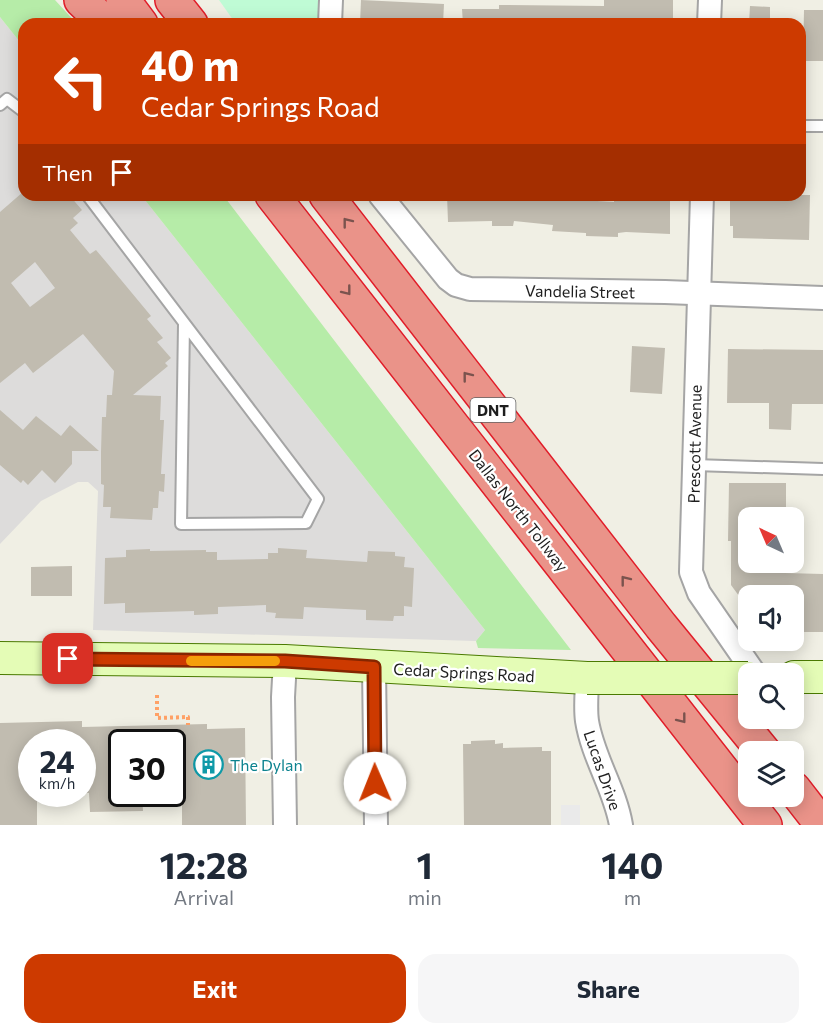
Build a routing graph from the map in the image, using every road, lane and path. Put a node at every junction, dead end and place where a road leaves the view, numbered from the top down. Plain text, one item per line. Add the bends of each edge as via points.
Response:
1 (81, 0) edge
2 (123, 0) edge
3 (172, 0) edge
4 (331, 0) edge
5 (710, 0) edge
6 (100, 18) edge
7 (136, 18) edge
8 (186, 18) edge
9 (330, 18) edge
10 (709, 18) edge
11 (0, 105) edge
12 (18, 107) edge
13 (806, 126) edge
14 (823, 126) edge
15 (92, 201) edge
16 (277, 201) edge
17 (331, 201) edge
18 (385, 201) edge
19 (702, 201) edge
20 (698, 294) junction
21 (823, 298) edge
22 (184, 324) junction
23 (694, 465) junction
24 (823, 470) edge
25 (0, 658) edge
26 (285, 661) junction
27 (747, 663) edge
28 (374, 667) junction
29 (804, 677) edge
30 (823, 677) edge
31 (587, 678) junction
32 (738, 678) edge
33 (157, 695) dead end
34 (188, 725) dead end
35 (755, 741) edge
36 (804, 802) edge
37 (285, 825) edge
38 (376, 825) edge
39 (621, 825) edge
40 (765, 825) edge
41 (822, 825) edge

1 - 6 highway
2 - 7 highway
3 - 8 highway
4 - 9 street
5 - 10 street
11 - 12 lane via 7,99
13 - 14 lane
15 - 22 lane
16 -> 40 highway, Dallas North Tollway / DNT
35 -> 17 highway, DNT
18 - 20 street, Vandelia Street via 456,285 470,289
19 - 20 street, Prescott Avenue
20 - 21 street, Vandelia Street
20 - 23 street, Prescott Avenue
22 - 22 lane via 318,500 306,523 181,524
23 - 24 lane
23 - 27 street, Prescott Avenue via 691,573 699,593
25 - 26 main road, Cedar Springs Road
26 - 28 main road, Cedar Springs Road
26 - 37 street
28 - 31 main road, Cedar Springs Road
28 - 38 street
29 - 30 main road
31 - 32 main road, Cedar Springs Road, bridge
31 - 39 street, Lucas Drive via 587,722
33 - 34 path via 157,717 188,717
36 - 41 highway

